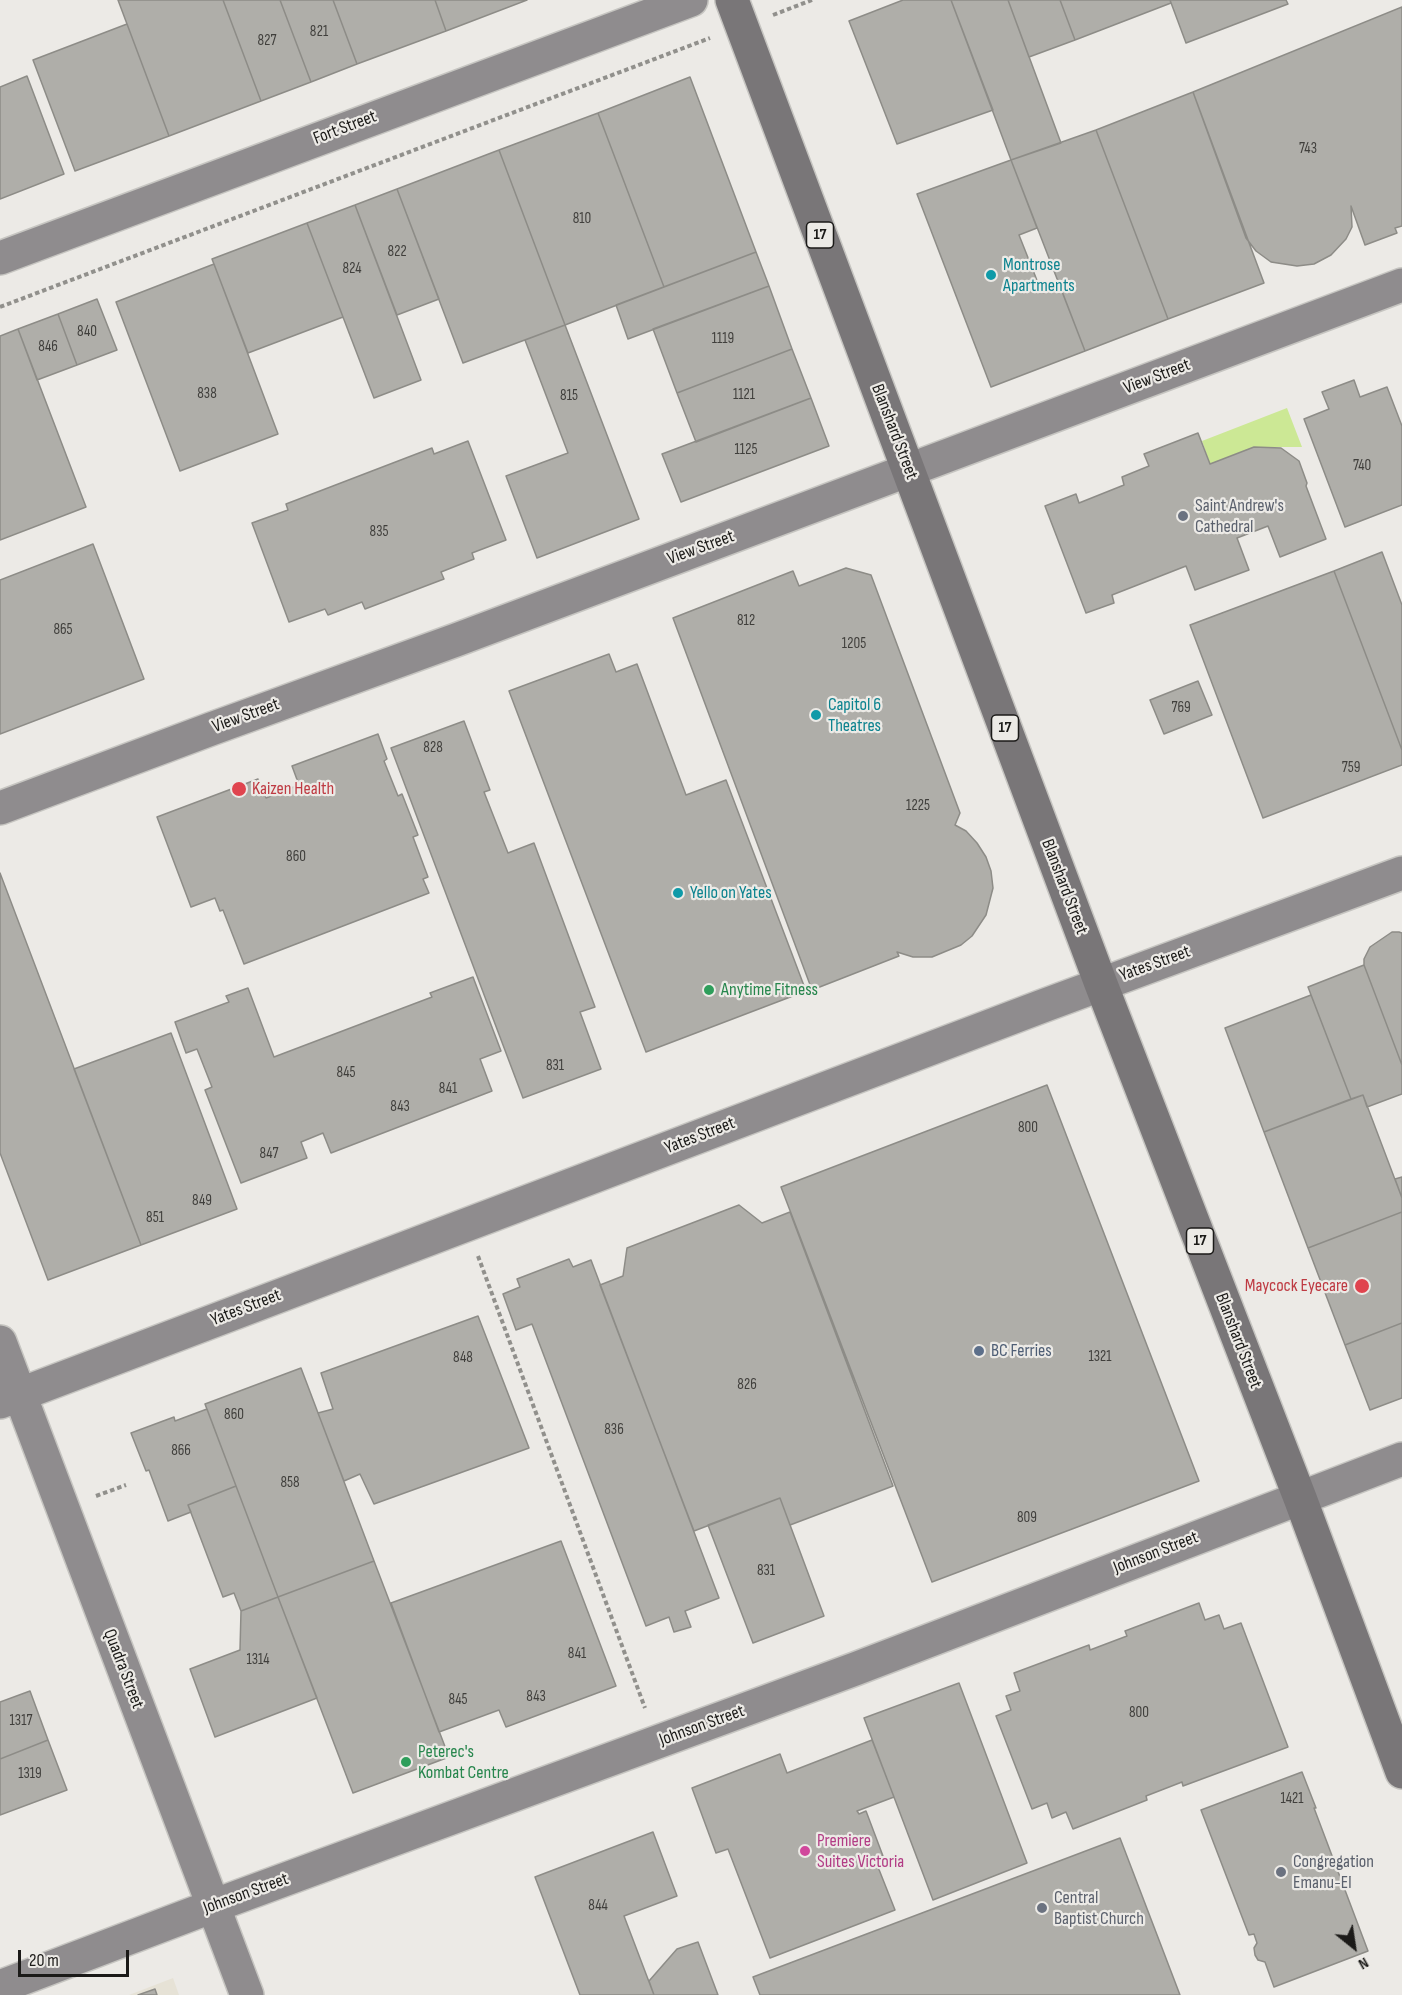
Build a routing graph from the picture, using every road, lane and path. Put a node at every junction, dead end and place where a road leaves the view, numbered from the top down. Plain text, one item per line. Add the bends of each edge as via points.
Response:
1 (691, 0) edge
2 (732, 0) edge
3 (682, 49) dead end
4 (0, 258) edge
5 (1402, 285) edge
6 (0, 307) edge
7 (908, 471) junction
8 (0, 808) edge
9 (1402, 873) edge
10 (1101, 984) junction
11 (466, 1225) junction
12 (0, 1342) edge
13 (10, 1398) edge
14 (1402, 1459) edge
15 (1300, 1498) junction
16 (649, 1718) dead end
17 (1402, 1772) edge
18 (213, 1906) junction
19 (0, 1987) edge
20 (246, 1995) edge

1 - 4 main road, Fort Street
2 - 7 main road, Blanshard Street / 17
3 - 6 path
5 - 7 main road, View Street
7 - 8 main road, View Street
7 - 10 main road, Blanshard Street / 17
9 - 10 main road, Yates Street
10 - 11 main road, Yates Street
10 - 15 main road, Blanshard Street / 17
11 - 13 main road, Yates Street
11 - 16 path
12 - 13 main road, Quadra Street
13 - 18 main road, Quadra Street
14 - 15 main road, Johnson Street
15 - 17 main road, Blanshard Street / 17
15 - 18 main road, Johnson Street via 855,1670
18 - 19 main road, Johnson Street
18 - 20 main road, Quadra Street

